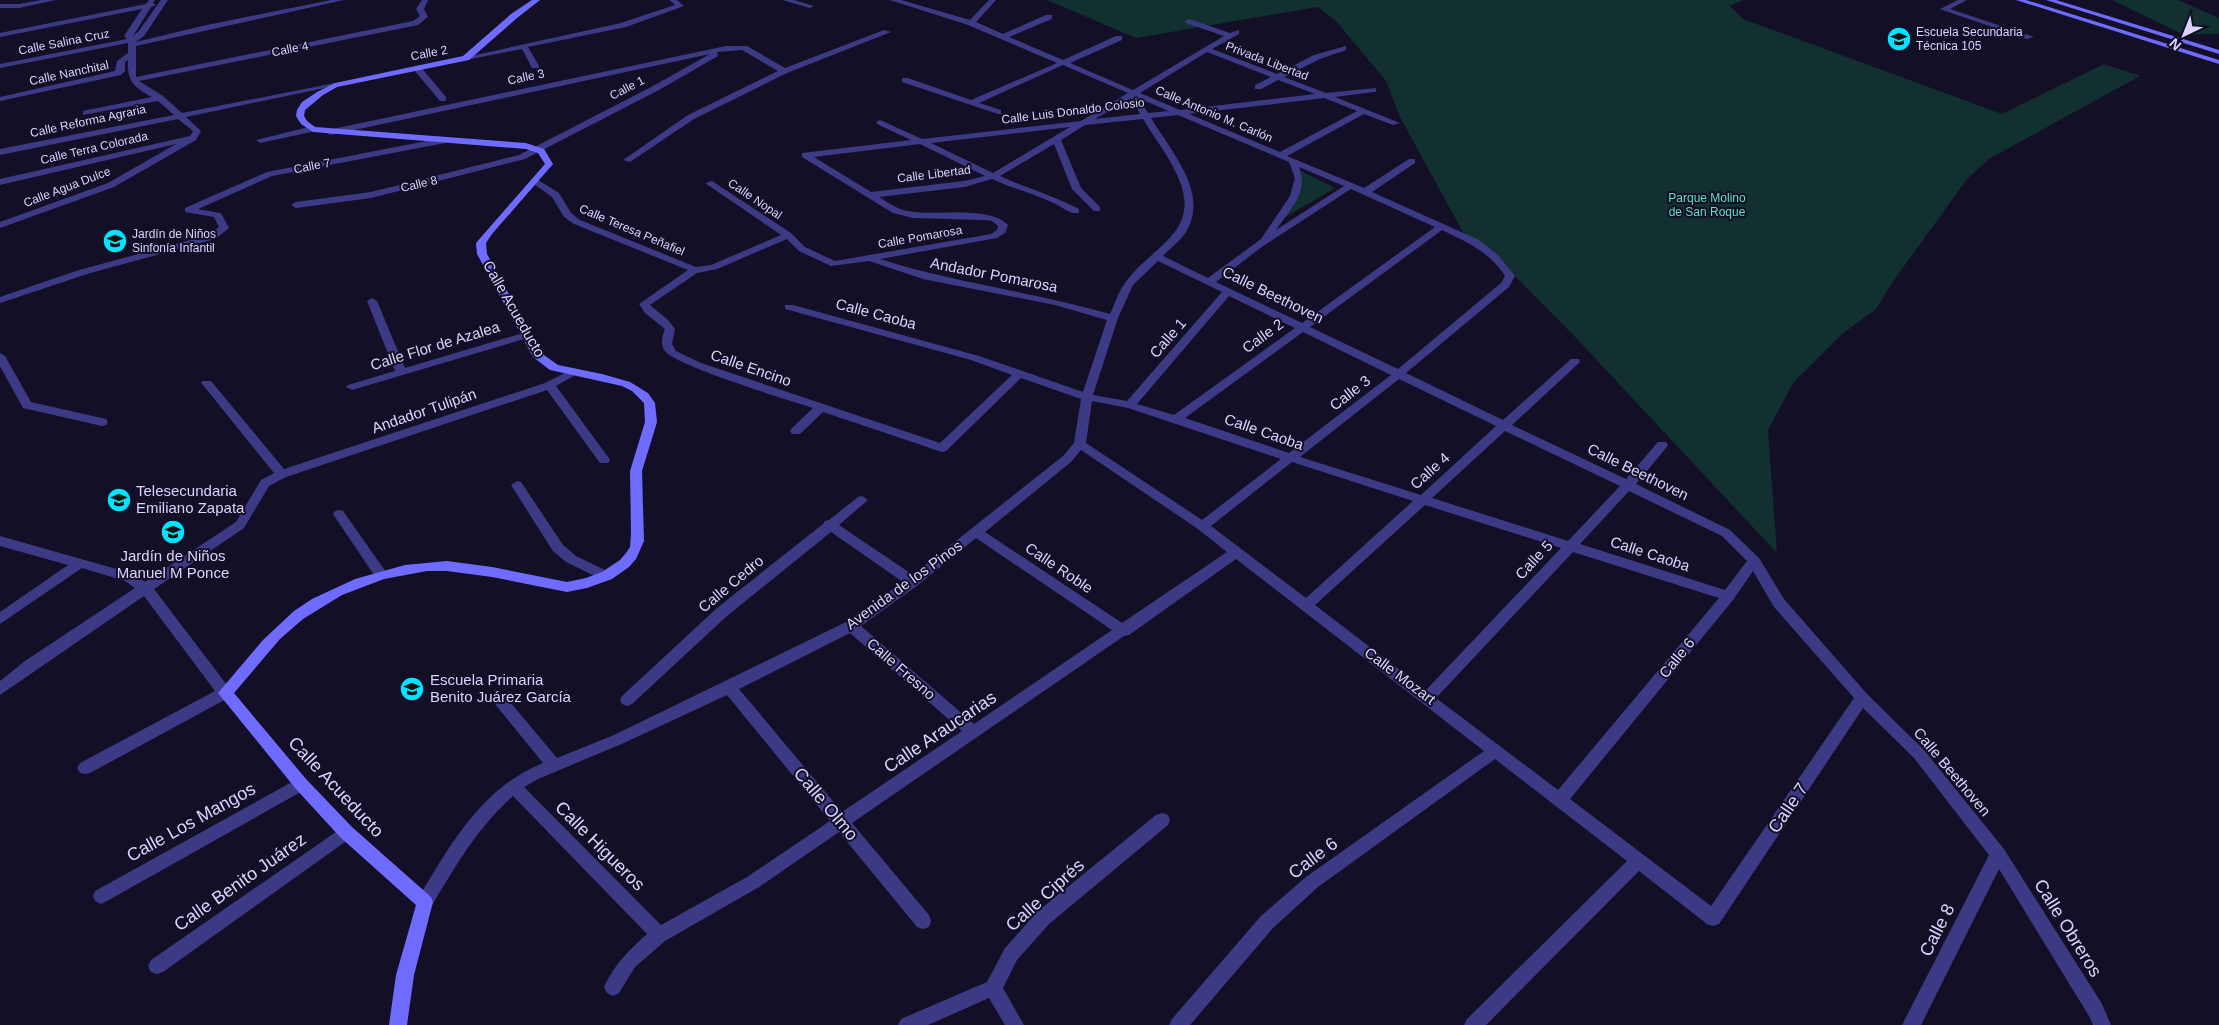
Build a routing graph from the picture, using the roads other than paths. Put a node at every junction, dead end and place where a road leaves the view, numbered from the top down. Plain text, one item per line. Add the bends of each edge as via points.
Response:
1 (53, 0) edge
2 (340, 0) edge
3 (425, 0) edge
4 (537, 0) edge
5 (672, 0) edge
6 (785, 0) edge
7 (893, 0) edge
8 (993, 0) edge
9 (1964, 0) edge
10 (2019, 0) edge
11 (2052, 1) edge
12 (163, 2) edge
13 (150, 3) edge
14 (0, 6) edge
15 (810, 6) dead end
16 (2043, 8) junction
17 (1049, 17) dead end
18 (1189, 21) dead end
19 (971, 23) junction
20 (887, 32) dead end
21 (0, 35) edge
22 (1002, 37) junction
23 (2030, 37) dead end
24 (1119, 38) dead end
25 (130, 44) junction
26 (524, 46) junction
27 (726, 48) junction
28 (1343, 48) dead end
29 (1205, 49) junction
30 (2219, 52) edge
31 (40, 54) dead end
32 (466, 58) junction
33 (1062, 62) junction
34 (2219, 62) edge
35 (0, 66) edge
36 (535, 66) dead end
37 (417, 68) junction
38 (784, 71) junction
39 (1277, 76) junction
40 (134, 80) junction
41 (905, 80) dead end
42 (335, 85) junction
43 (1258, 87) dead end
44 (1373, 90) dead end
45 (1131, 92) junction
46 (1325, 95) junction
47 (160, 98) junction
48 (0, 99) edge
49 (443, 99) dead end
50 (972, 103) junction
51 (1178, 111) junction
52 (1363, 111) junction
53 (998, 112) dead end
54 (86, 113) dead end
55 (180, 115) junction
56 (1146, 115) junction
57 (880, 122) dead end
58 (1083, 123) junction
59 (1396, 123) dead end
60 (313, 129) junction
61 (331, 132) junction
62 (193, 138) junction
63 (1056, 138) junction
64 (260, 140) dead end
65 (442, 141) junction
66 (924, 141) junction
67 (538, 149) junction
68 (0, 152) edge
69 (1280, 156) junction
70 (627, 160) dead end
71 (1412, 161) dead end
72 (1293, 162) junction
73 (994, 176) junction
74 (0, 182) edge
75 (535, 182) junction
76 (709, 183) dead end
77 (1350, 186) junction
78 (1365, 192) junction
79 (869, 195) junction
80 (296, 205) dead end
81 (1097, 209) dead end
82 (1076, 211) dead end
83 (0, 225) edge
84 (1442, 226) junction
85 (788, 235) junction
86 (1260, 244) junction
87 (1155, 256) junction
88 (871, 259) junction
89 (834, 264) joint
90 (699, 270) junction
91 (1510, 276) joint
92 (1209, 282) junction
93 (1228, 291) junction
94 (0, 300) edge
95 (372, 301) dead end
96 (788, 306) dead end
97 (1113, 318) junction
98 (1301, 327) junction
99 (528, 335) junction
100 (0, 356) edge
101 (1575, 361) dead end
102 (573, 372) junction
103 (402, 373) junction
104 (1020, 373) junction
105 (1399, 374) junction
106 (207, 383) dead end
107 (549, 385) junction
108 (352, 387) dead end
109 (1087, 397) junction
110 (1130, 405) junction
111 (821, 407) junction
112 (1176, 419) junction
113 (102, 422) dead end
114 (1506, 426) junction
115 (796, 431) dead end
116 (1080, 444) junction
117 (1662, 445) dead end
118 (1291, 458) junction
119 (604, 460) dead end
120 (282, 474) junction
121 (517, 484) dead end
122 (1628, 485) junction
123 (862, 500) dead end
124 (1422, 500) junction
125 (339, 514) dead end
126 (829, 524) junction
127 (1202, 526) junction
128 (976, 532) junction
129 (0, 541) edge
130 (1571, 545) junction
131 (1237, 552) junction
132 (1754, 561) junction
133 (80, 563) junction
134 (381, 575) junction
135 (606, 576) junction
136 (913, 582) junction
137 (146, 589) junction
138 (1728, 596) junction
139 (1307, 605) junction
140 (0, 619) edge
141 (851, 626) junction
142 (1124, 631) junction
143 (729, 688) junction
144 (0, 689) edge
145 (225, 693) junction
146 (1428, 697) junction
147 (1862, 698) junction
148 (500, 700) dead end
149 (627, 700) dead end
150 (973, 732) junction
151 (1496, 750) junction
152 (554, 765) junction
153 (85, 768) dead end
154 (301, 784) junction
155 (513, 786) junction
156 (1560, 799) junction
157 (1162, 820) dead end
158 (841, 821) junction
159 (346, 832) junction
160 (1998, 854) junction
161 (1638, 861) junction
162 (101, 896) dead end
163 (425, 902) junction
164 (1714, 918) joint
165 (924, 921) dead end
166 (659, 935) junction
167 (157, 966) dead end
168 (613, 986) dead end
169 (993, 988) junction
170 (398, 1025) edge
171 (908, 1025) edge
172 (1015, 1025) edge
173 (1178, 1025) edge
174 (1473, 1025) edge
175 (1911, 1025) edge
176 (2102, 1025) edge

1 - 14 street
2 - 25 street
3 - 40 street, Calle 4 via 420,9 424,17 415,23
4 - 32 street
5 - 26 street, Calle 2 via 680,6 643,20
6 - 15 street
7 - 19 street, Calle Antonio M. Carlón
8 - 19 street
9 - 23 street via 1944,9
10 - 16 street
11 - 16 street
11 - 30 street
12 - 13 street
12 - 25 street
13 - 21 street
13 - 25 street
16 - 34 street
17 - 22 street
18 - 29 street, Privada Libertad via 1232,33
19 - 22 street, Calle Antonio M. Carlón
20 - 38 street
22 - 33 street, Calle Antonio M. Carlón
24 - 33 street
25 - 31 street, Calle Salina Cruz
25 - 35 street, Calle Salina Cruz
25 - 40 street
25 - 48 street, Calle Nanchital via 118,74
26 - 32 street, Calle 2
26 - 36 street
27 - 38 street via 744,48
27 - 61 street, Calle 3
27 - 67 street, Calle 1
28 - 39 street
29 - 39 street, Privada Libertad
29 - 45 street, Calle Libertad
32 - 37 street, Calle 2
33 - 45 street, Calle Antonio M. Carlón
33 - 50 street
37 - 42 street, Calle 2
37 - 49 street
38 - 70 street via 692,117
39 - 43 street
39 - 46 street, Privada Libertad
40 - 47 street
41 - 50 street
42 - 55 street, Calle 2
42 - 60 street via 317,94 300,111 302,124
44 - 46 street, Calle Luis Donaldo Colosio
45 - 51 street, Calle Antonio M. Carlón
45 - 56 street
45 - 58 street, Calle Libertad
46 - 51 street, Calle Luis Donaldo Colosio
46 - 52 street
47 - 54 street
47 - 55 street
50 - 53 street
51 - 56 street, Calle Luis Donaldo Colosio
51 - 69 street, Calle Antonio M. Carlón
52 - 59 street
52 - 69 street
55 - 62 street via 197,131
55 - 68 street, Calle Reforma Agraria
56 - 58 street, Calle Luis Donaldo Colosio
56 - 87 street via 1184,180 1189,196 1190,213 1182,231
57 - 66 street
58 - 63 street, Calle Libertad
58 - 66 street, Calle Luis Donaldo Colosio
60 - 61 street
60 - 64 street
61 - 65 street
62 - 74 street, Calle Terra Colorada
62 - 83 street, Calle Agua Dulce via 111,185
63 - 73 street, Calle Libertad
63 - 81 street via 1077,189
65 - 67 street
65 - 94 street, Calle 7 via 270,174 188,210 217,215 224,228 212,236 83,272
66 - 73 street
66 - 79 street, Calle Luis Donaldo Colosio via 805,155
67 - 75 street, Calle Acueducto via 546,154 549,164
67 - 80 street, Calle 8 via 507,162 371,195
69 - 72 street, Calle Antonio M. Carlón
71 - 78 street
72 - 77 street, Calle Antonio M. Carlón
72 - 86 street via 1299,178 1295,196
73 - 79 street, Calle Libertad via 964,184
73 - 82 street
75 - 90 street, Calle Teresa Peñafiel via 556,195 567,215 577,222
75 - 99 street, Calle Acueducto via 481,243 482,254
76 - 85 street, Calle Nopal
77 - 78 street, Calle Antonio M. Carlón
77 - 86 street
78 - 84 street, Calle Antonio M. Carlón
79 - 88 street, Calle Pomarosa via 896,211 913,215 984,216 1002,225 1002,232 994,236
84 - 91 street, Calle Antonio M. Carlón via 1492,252
84 - 98 street, Calle 2
85 - 89 street, Calle Nopal via 802,249
85 - 90 street, Calle Nopal
86 - 92 street
87 - 92 street, Calle Beethoven
87 - 97 street via 1129,284
88 - 89 street, Calle Pomarosa
88 - 97 street, Andador Pomarosa via 923,276 1057,302
90 - 111 street, Calle Encino via 644,304 670,329 666,347 697,365
91 - 105 street, Calle 3 via 1505,285
92 - 93 street, Calle Beethoven
93 - 98 street, Calle Beethoven
93 - 110 street, Calle 1
95 - 103 street
96 - 104 street, Calle Caoba
97 - 109 street
98 - 105 street, Calle Beethoven
98 - 112 street, Calle 2
99 - 102 street, Calle Acueducto via 544,362
99 - 103 street, Calle Flor de Azalea
100 - 113 street via 27,405
101 - 114 street, Calle 4
102 - 107 street, Andador Tulipán
102 - 135 street, Calle Acueducto via 626,383 645,396 652,416 636,470 637,546 625,562
103 - 108 street, Calle Flor de Azalea
104 - 109 street, Calle Caoba
104 - 111 street, Calle Encino via 942,448
105 - 114 street, Calle Beethoven
105 - 118 street, Calle 3
106 - 120 street
107 - 119 street
107 - 120 street, Andador Tulipán
109 - 110 street, Calle Caoba
109 - 116 street
110 - 112 street, Calle Caoba
111 - 115 street
112 - 118 street, Calle Caoba
114 - 122 street, Calle Beethoven
114 - 124 street, Calle 4
116 - 127 street, Calle Mozart
116 - 128 street, Avenida de los Pinos via 1067,459
117 - 122 street, Calle 5
118 - 124 street, Calle Caoba
118 - 127 street, Calle 3
120 - 137 street via 265,483 240,526
121 - 135 street via 558,548 571,559
122 - 130 street, Calle 5
122 - 132 street, Calle Beethoven via 1726,533
123 - 126 street, Calle Cedro
124 - 130 street, Calle Caoba
124 - 139 street, Calle 4
125 - 134 street
126 - 136 street
126 - 149 street, Calle Cedro via 722,612
127 - 131 street, Calle Mozart
128 - 136 street, Avenida de los Pinos
128 - 142 street, Calle Roble
129 - 133 street, Calle Acueducto
130 - 138 street, Calle Caoba
130 - 146 street, Calle 5
131 - 139 street, Calle Mozart
131 - 142 street, Calle Araucarias
132 - 138 street, Calle 6
132 - 147 street, Calle Beethoven via 1779,603
133 - 137 street, Calle Acueducto via 129,577
133 - 140 street
134 - 135 street, Calle Acueducto via 446,566 567,587
134 - 145 street, Calle Acueducto via 309,608 284,627
136 - 141 street, Avenida de los Pinos
137 - 144 street via 30,665
137 - 145 street, Calle Acueducto
138 - 156 street, Calle 6
139 - 146 street, Calle Mozart
141 - 143 street, Avenida de los Pinos
141 - 150 street, Calle Fresno
142 - 150 street, Calle Araucarias
143 - 152 street, Avenida de los Pinos
143 - 158 street, Calle Olmo
145 - 153 street
145 - 154 street, Calle Acueducto
146 - 151 street, Calle Mozart
147 - 160 street, Calle Beethoven via 1920,754
147 - 164 street, Calle 7
148 - 152 street
150 - 158 street, Calle Araucarias
151 - 156 street, Calle Mozart
151 - 173 street, Calle 6 via 1312,882 1267,922
152 - 155 street, Avenida de los Pinos
154 - 159 street, Calle Acueducto
154 - 162 street, Calle Los Mangos
155 - 163 street, Avenida de los Pinos via 461,842
155 - 166 street, Calle Higueros
156 - 161 street, Calle Mozart
157 - 169 street, Calle Ciprés via 1043,918 1011,954
158 - 165 street, Calle Olmo
158 - 166 street, Calle Araucarias via 753,882
159 - 163 street, Calle Acueducto
159 - 167 street, Calle Benito Juárez
160 - 175 street, Calle 8
160 - 176 street, Calle Obreros via 2096,1010
161 - 164 street, Calle Mozart
161 - 174 street
163 - 170 street, Avenida de los Pinos via 405,975
166 - 168 street, Calle Araucarias via 630,962
169 - 171 street
169 - 172 street

